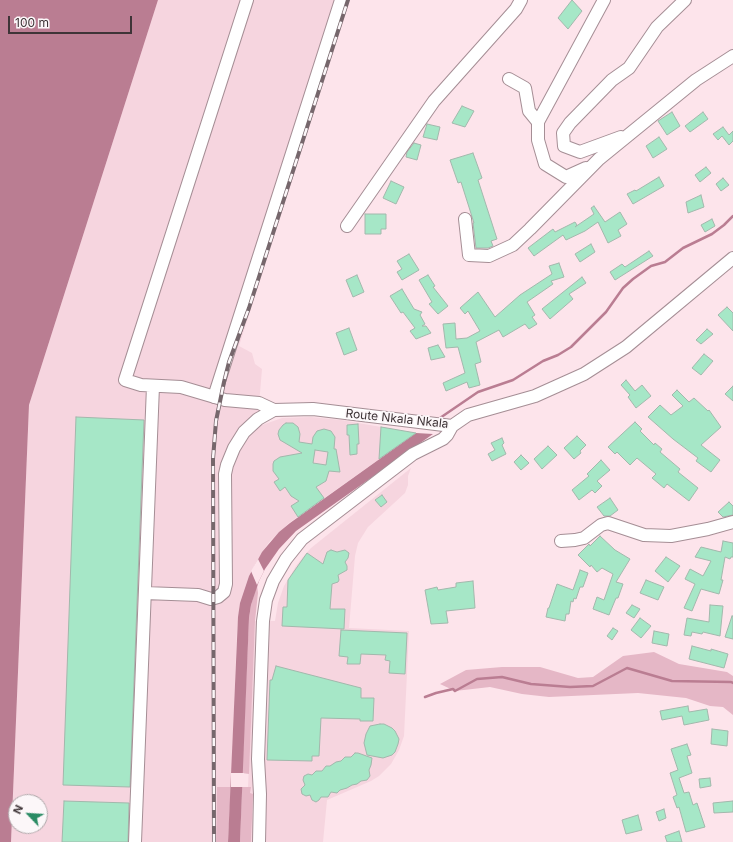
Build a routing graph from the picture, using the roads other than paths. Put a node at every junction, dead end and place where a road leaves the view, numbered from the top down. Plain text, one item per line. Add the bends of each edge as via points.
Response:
1 (247, 0) edge
2 (341, 0) edge
3 (521, 0) edge
4 (604, 0) edge
5 (685, 0) edge
6 (733, 56) edge
7 (509, 79) dead end
8 (538, 122) junction
9 (630, 134) junction
10 (592, 165) junction
11 (465, 219) dead end
12 (346, 226) dead end
13 (733, 258) edge
14 (154, 386) junction
15 (214, 397) junction
16 (274, 410) junction
17 (452, 426) junction
18 (733, 522) edge
19 (562, 541) dead end
20 (145, 593) junction
21 (134, 842) edge
22 (258, 842) edge

1 - 14 street via 126,380
2 - 15 street
3 - 12 street via 516,9 434,101
4 - 8 street
5 - 9 street via 657,27 629,68 612,80 570,123 563,133 564,146 580,152
6 - 9 street via 696,80
7 - 8 street via 525,88 530,111
8 - 10 street via 538,140 545,164 566,177
9 - 10 street
10 - 11 street via 513,245 489,256 469,255
13 - 17 street, Route Nkala Nkala via 626,347 584,374 535,396 468,414
14 - 15 street via 181,387
14 - 20 street
15 - 16 street via 259,403
16 - 17 street, Route Nkala Nkala via 313,409
16 - 20 street via 258,419 244,432 227,465 224,592 211,599 198,595
17 - 22 street via 443,439 413,454 302,539 273,581 266,600 263,621
18 - 19 street via 671,536 644,535 608,522 584,538
20 - 21 street

